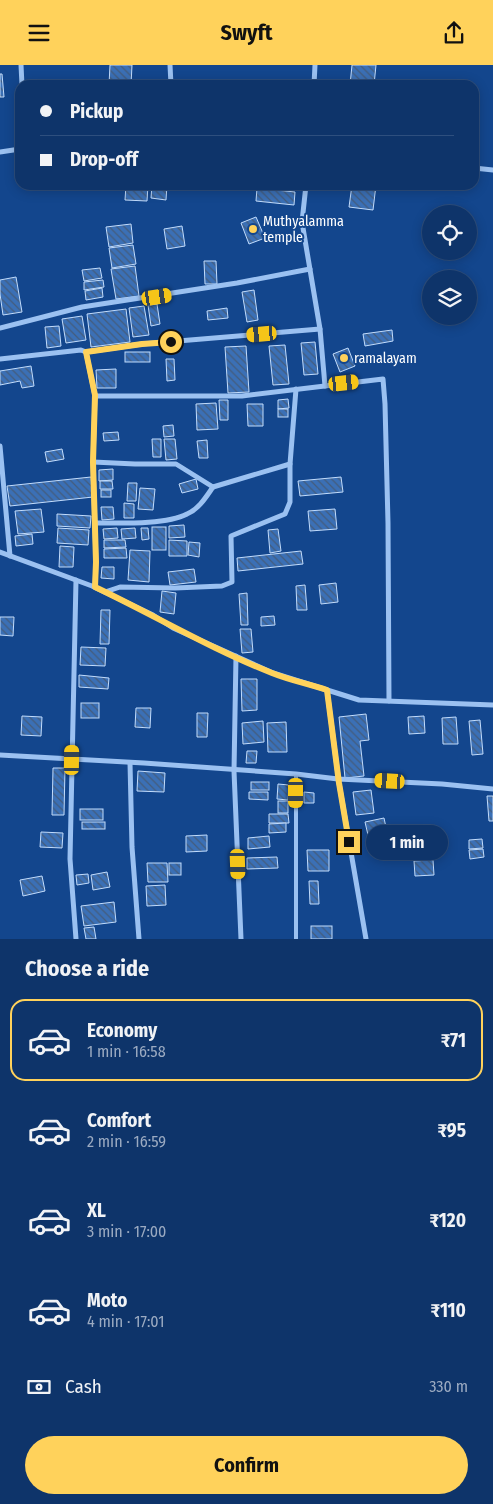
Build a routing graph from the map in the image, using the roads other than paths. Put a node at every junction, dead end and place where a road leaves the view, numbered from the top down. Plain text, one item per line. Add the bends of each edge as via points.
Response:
1 (21, 65) edge
2 (170, 65) edge
3 (315, 65) edge
4 (22, 80) edge
5 (171, 80) edge
6 (314, 80) edge
7 (15, 150) edge
8 (0, 152) edge
9 (479, 169) edge
10 (493, 170) edge
11 (305, 190) edge
12 (310, 269) junction
13 (0, 328) edge
14 (320, 329) junction
15 (86, 352) junction
16 (0, 359) edge
17 (325, 386) junction
18 (296, 389) junction
19 (95, 395) junction
20 (0, 446) edge
21 (93, 462) junction
22 (290, 464) junction
23 (213, 487) junction
24 (95, 523) junction
25 (0, 552) edge
26 (10, 556) junction
27 (76, 580) junction
28 (95, 587) junction
29 (105, 592) junction
30 (236, 656) junction
31 (327, 690) junction
32 (389, 701) junction
33 (493, 705) edge
34 (0, 755) edge
35 (72, 760) junction
36 (130, 763) junction
37 (234, 771) junction
38 (296, 774) junction
39 (338, 779) junction
40 (493, 789) edge
41 (76, 939) edge
42 (139, 939) edge
43 (241, 939) edge
44 (296, 939) edge
45 (366, 939) edge

1 - 4 street
2 - 5 street
3 - 6 street
7 - 8 street
9 - 10 street
11 - 12 street via 302,222
12 - 13 street via 82,307
12 - 14 street
14 - 15 street
14 - 17 street
15 - 16 street
15 - 19 street
17 - 18 street
17 - 32 street via 383,379
18 - 19 street via 242,395
18 - 22 street
19 - 21 street
20 - 26 street
21 - 23 street via 176,464
21 - 24 street
22 - 23 street
22 - 29 street via 290,502 285,514 231,536 232,582 222,586 175,589 120,587
23 - 24 street via 201,504 187,514 169,520
24 - 28 street
25 - 26 street
26 - 27 street
27 - 28 street
27 - 35 street
28 - 29 street
29 - 30 street
30 - 31 street via 272,673
30 - 37 street
31 - 32 street via 360,700
31 - 39 street
32 - 33 street
34 - 35 street
35 - 36 street
35 - 41 street via 70,859
36 - 37 street
36 - 42 street
37 - 38 street
37 - 43 street
38 - 39 street
38 - 44 lane
39 - 40 street
39 - 45 street

